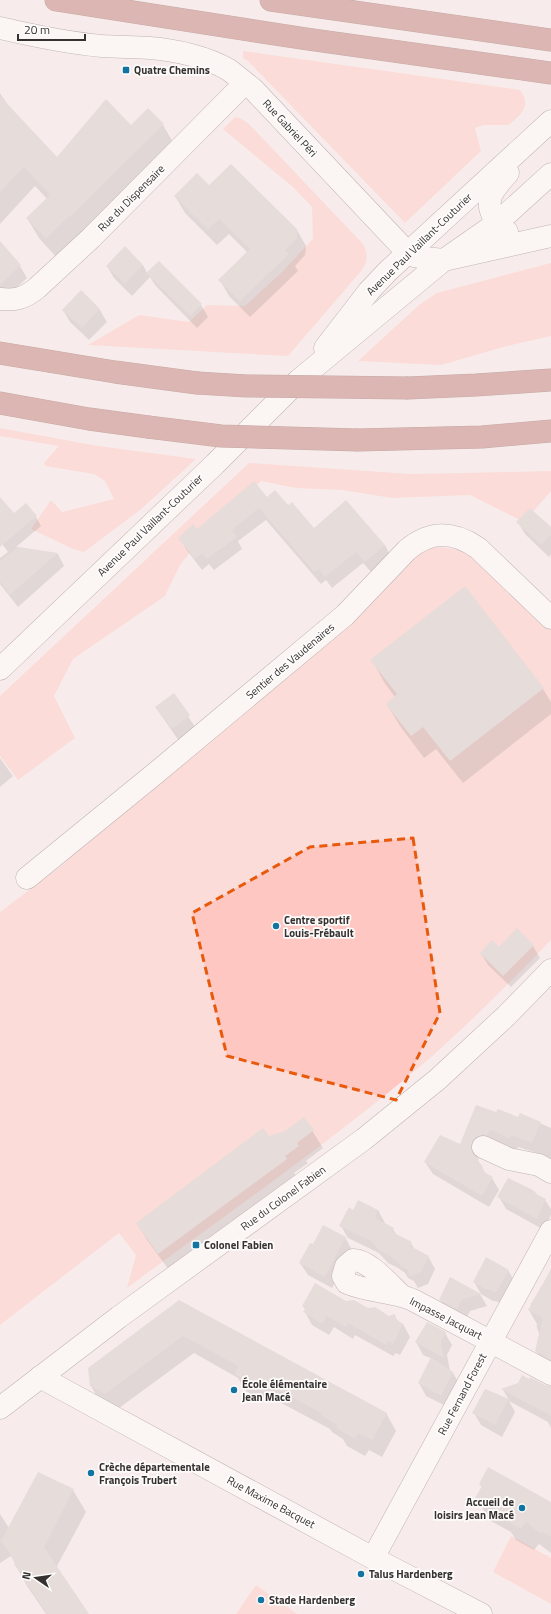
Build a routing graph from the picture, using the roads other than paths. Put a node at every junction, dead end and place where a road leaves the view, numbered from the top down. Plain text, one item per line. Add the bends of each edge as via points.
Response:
1 (56, 0) edge
2 (271, 0) edge
3 (0, 28) edge
4 (551, 40) edge
5 (551, 73) edge
6 (245, 82) junction
7 (551, 121) edge
8 (526, 143) junction
9 (551, 174) edge
10 (497, 223) junction
11 (544, 238) edge
12 (407, 252) junction
13 (444, 260) junction
14 (4, 299) edge
15 (0, 353) edge
16 (299, 380) junction
17 (551, 380) edge
18 (0, 403) edge
19 (551, 431) edge
20 (551, 618) edge
21 (0, 669) edge
22 (27, 878) dead end
23 (551, 970) edge
24 (483, 1147) dead end
25 (551, 1172) edge
26 (551, 1231) edge
27 (401, 1295) dead end
28 (491, 1341) junction
29 (551, 1374) edge
30 (40, 1377) junction
31 (0, 1408) edge
32 (373, 1558) junction
33 (481, 1614) edge

1 - 5 highway via 307,40
2 - 4 highway
3 - 6 street, Rue Gabriel Péri via 68,42 175,52 212,62
6 - 12 street, Rue Gabriel Péri
6 - 14 street, Rue du Dispensaire via 91,238 36,288 23,298
7 - 8 street, Avenue Paul Vaillant-Couturier
8 - 10 street via 513,167 490,198 492,213
8 - 12 street, Avenue Paul Vaillant-Couturier
9 - 10 street, Avenue Paul Vaillant-Couturier
10 - 11 street via 509,234
10 - 13 street, Avenue Paul Vaillant-Couturier
11 - 13 street, Rue Gabriel Péri
12 - 13 street, Rue Gabriel Péri via 414,256
12 - 16 street, Avenue Paul Vaillant-Couturier via 369,291
13 - 16 street, Avenue Paul Vaillant-Couturier
15 - 17 highway, bridge via 197,383 254,386 408,388
16 - 21 street, Avenue Paul Vaillant-Couturier via 215,464
18 - 19 highway, bridge via 89,419 221,436 358,440 482,437
20 - 22 street, Sentier des Vaudenaires via 478,548 466,540 444,534 415,543 345,615
23 - 30 street, Rue du Colonel Fabien via 449,1068 369,1135
24 - 25 street via 509,1159 539,1165
26 - 28 street, Rue Fernand Forest
27 - 28 street, Impasse Jacquart
28 - 29 street, Impasse Jacquart
28 - 32 street, Rue Fernand Forest
30 - 31 street, Rue du Colonel Fabien
30 - 32 street, Rue Maxime Bacquet
32 - 33 street, Rue Maxime Bacquet

